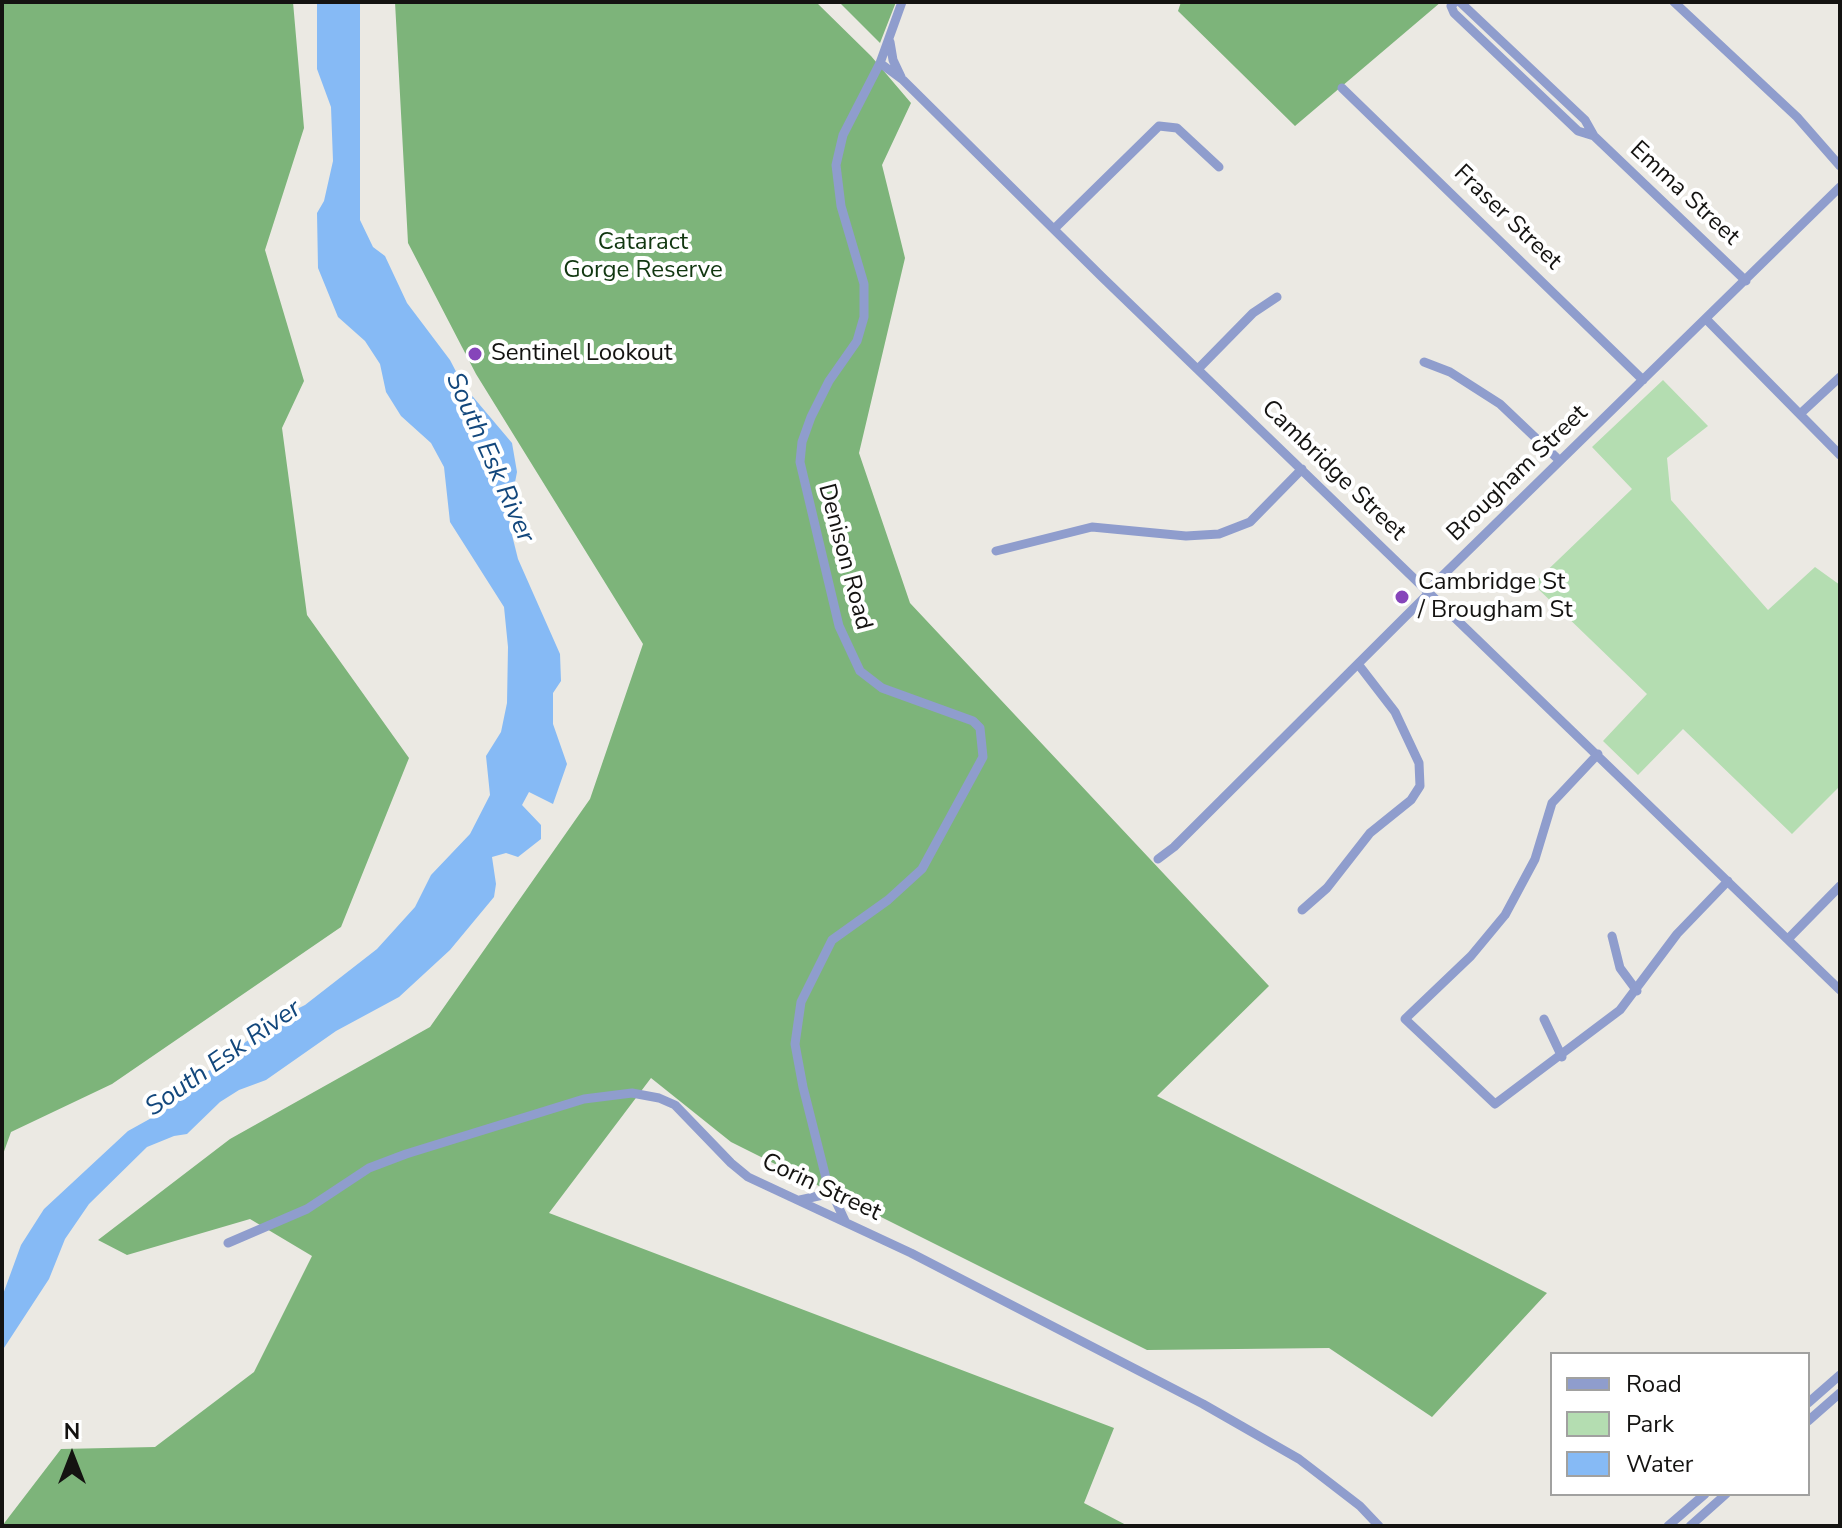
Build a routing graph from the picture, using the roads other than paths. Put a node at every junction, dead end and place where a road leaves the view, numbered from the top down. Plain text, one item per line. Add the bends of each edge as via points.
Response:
1 (902, 2) edge
2 (1458, 2) edge
3 (1674, 2) edge
4 (890, 34) junction
5 (880, 63) junction
6 (903, 80) junction
7 (1342, 88) dead end
8 (1840, 166) edge
9 (1219, 167) dead end
10 (1840, 187) edge
11 (1054, 229) junction
12 (1746, 281) junction
13 (1277, 297) dead end
14 (1706, 319) junction
15 (1424, 362) dead end
16 (1198, 369) junction
17 (1840, 377) edge
18 (1643, 380) junction
19 (1800, 414) junction
20 (1840, 455) edge
21 (1560, 461) junction
22 (1302, 469) junction
23 (996, 551) dead end
24 (1429, 591) junction
25 (1358, 664) junction
26 (1598, 754) junction
27 (1158, 859) dead end
28 (1728, 881) junction
29 (1840, 886) edge
30 (1302, 910) dead end
31 (1612, 936) dead end
32 (1788, 939) junction
33 (1840, 990) edge
34 (1637, 991) junction
35 (1544, 1019) dead end
36 (1562, 1057) junction
37 (832, 1193) junction
38 (798, 1200) junction
39 (845, 1221) junction
40 (228, 1243) dead end
41 (1840, 1375) edge
42 (1840, 1393) edge
43 (1810, 1401) edge
44 (1810, 1419) edge
45 (1703, 1496) edge
46 (1724, 1496) edge
47 (1379, 1526) edge
48 (1668, 1526) edge
49 (1690, 1526) edge

1 - 4 street, Denison Road
2 - 12 street, Emma Street via 1451,6 1454,13 1578,131 1594,136
3 - 8 street via 1797,117
4 - 5 street, Denison Road
4 - 6 street, Cambridge Street via 893,60
5 - 6 street, Cambridge Street
5 - 37 street, Denison Road via 843,135 836,165 841,206 864,284 864,317 857,341 824,389 804,432 802,476 839,626 860,671 882,688 973,721 980,728 983,757 922,869 832,940 801,1002 795,1044
6 - 11 street, Cambridge Street
7 - 18 street, Fraser Street
9 - 11 street via 1177,128 1159,126
10 - 12 street, Brougham Street
11 - 16 street, Cambridge Street
12 - 14 street, Brougham Street
13 - 16 street via 1253,313
14 - 18 street, Brougham Street
14 - 19 street
15 - 21 street via 1500,404
16 - 22 street, Cambridge Street
17 - 19 street
18 - 21 street, Brougham Street
19 - 20 street
21 - 24 street, Brougham Street
22 - 23 street via 1250,522 1219,534 1092,527
22 - 24 street, Cambridge Street
24 - 25 street, Brougham Street
24 - 26 street, Cambridge Street
25 - 27 street, Brougham Street
25 - 30 street via 1395,712 1419,763 1420,786
26 - 28 street, Cambridge Street
26 - 36 street via 1552,803 1535,859 1505,915 1405,1019 1495,1104
28 - 32 street, Cambridge Street
28 - 34 street via 1677,934
29 - 32 street
31 - 34 street via 1620,968
32 - 33 street, Cambridge Street
34 - 36 street
35 - 36 street
37 - 38 street
37 - 39 street, Denison Road
38 - 39 street, Corin Street
38 - 40 street, Corin Street via 748,1177 675,1105 632,1093 559,1106 369,1168 307,1209
39 - 47 street, Corin Street via 1286,1451
41 - 43 street
42 - 44 street
45 - 48 street
46 - 49 street

